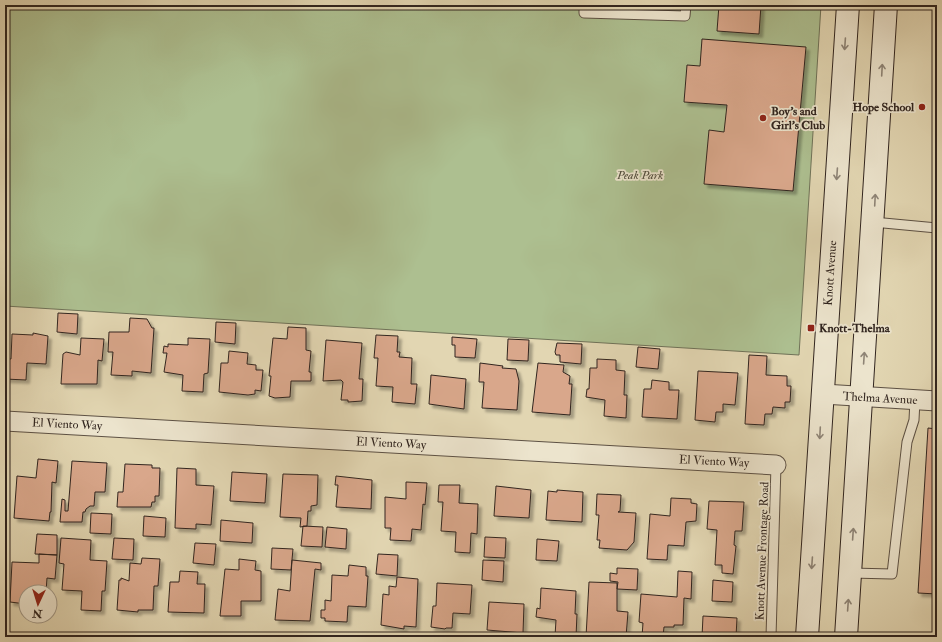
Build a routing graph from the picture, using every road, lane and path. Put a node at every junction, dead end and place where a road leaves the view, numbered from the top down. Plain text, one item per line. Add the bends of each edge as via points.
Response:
1 (584, 5) edge
2 (686, 5) edge
3 (848, 5) edge
4 (886, 5) edge
5 (874, 222) junction
6 (937, 228) edge
7 (823, 394) junction
8 (862, 397) junction
9 (915, 400) junction
10 (937, 401) edge
11 (5, 421) edge
12 (776, 465) joint
13 (850, 573) junction
14 (772, 637) edge
15 (807, 637) edge
16 (846, 637) edge

1 - 2 lane via 584,13 685,16
3 -> 7 main road, Knott Avenue
5 -> 4 main road
5 - 6 lane
8 -> 5 main road
7 - 8 street, Thelma Avenue
7 -> 15 main road, Knott Avenue
8 - 9 street, Thelma Avenue
13 -> 8 main road
9 - 10 street, Thelma Avenue
9 - 13 lane via 914,420 907,442 892,574
11 - 12 street, El Viento Way
12 - 14 lane, Knott Avenue Frontage Road
16 -> 13 main road

